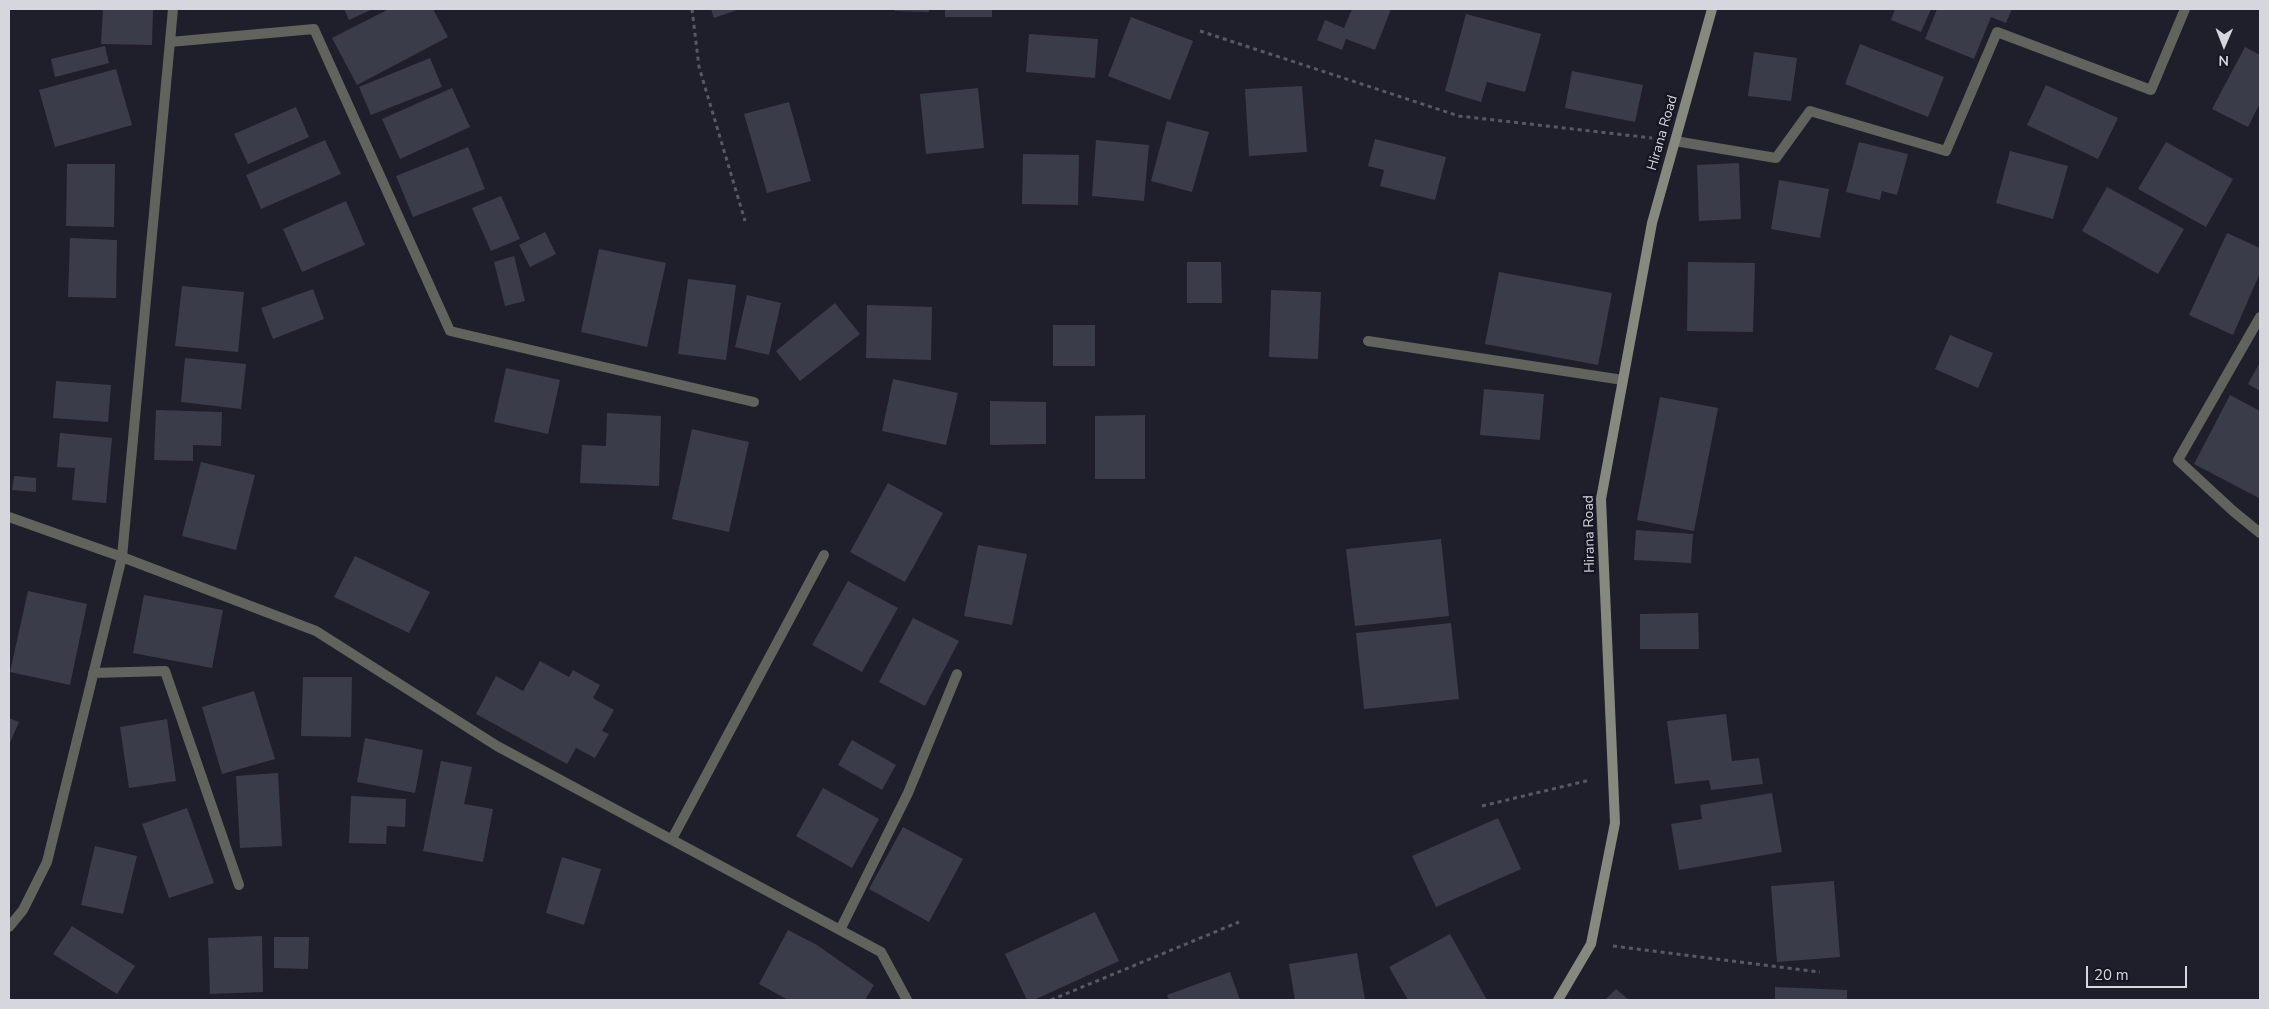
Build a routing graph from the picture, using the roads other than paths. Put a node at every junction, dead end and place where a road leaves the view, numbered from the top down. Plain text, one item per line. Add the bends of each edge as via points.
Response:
1 (173, 9) edge
2 (1712, 9) edge
3 (2185, 9) edge
4 (170, 42) junction
5 (1675, 141) junction
6 (2260, 317) edge
7 (1368, 341) dead end
8 (1623, 380) junction
9 (754, 402) dead end
10 (9, 517) edge
11 (2260, 533) edge
12 (824, 555) dead end
13 (122, 557) junction
14 (93, 673) junction
15 (956, 674) dead end
16 (672, 839) junction
17 (240, 886) dead end
18 (9, 926) edge
19 (840, 930) junction
20 (907, 1000) edge
21 (1558, 1000) edge

1 - 4 street
2 - 5 street, Hirana Road
3 - 5 street via 2151,90 1997,32 1946,151 1810,111 1776,158
4 - 9 street via 314,29 450,331
4 - 13 street
5 - 8 street, Hirana Road via 1652,223
6 - 11 street via 2178,460
7 - 8 street
8 - 21 street, Hirana Road via 1601,499 1615,823 1591,944
10 - 13 street
12 - 16 street
13 - 14 street
13 - 16 street via 316,631 497,746
14 - 17 street via 165,671
14 - 18 street via 46,862 23,910
15 - 19 street via 908,793
16 - 19 street
19 - 20 street via 880,952

